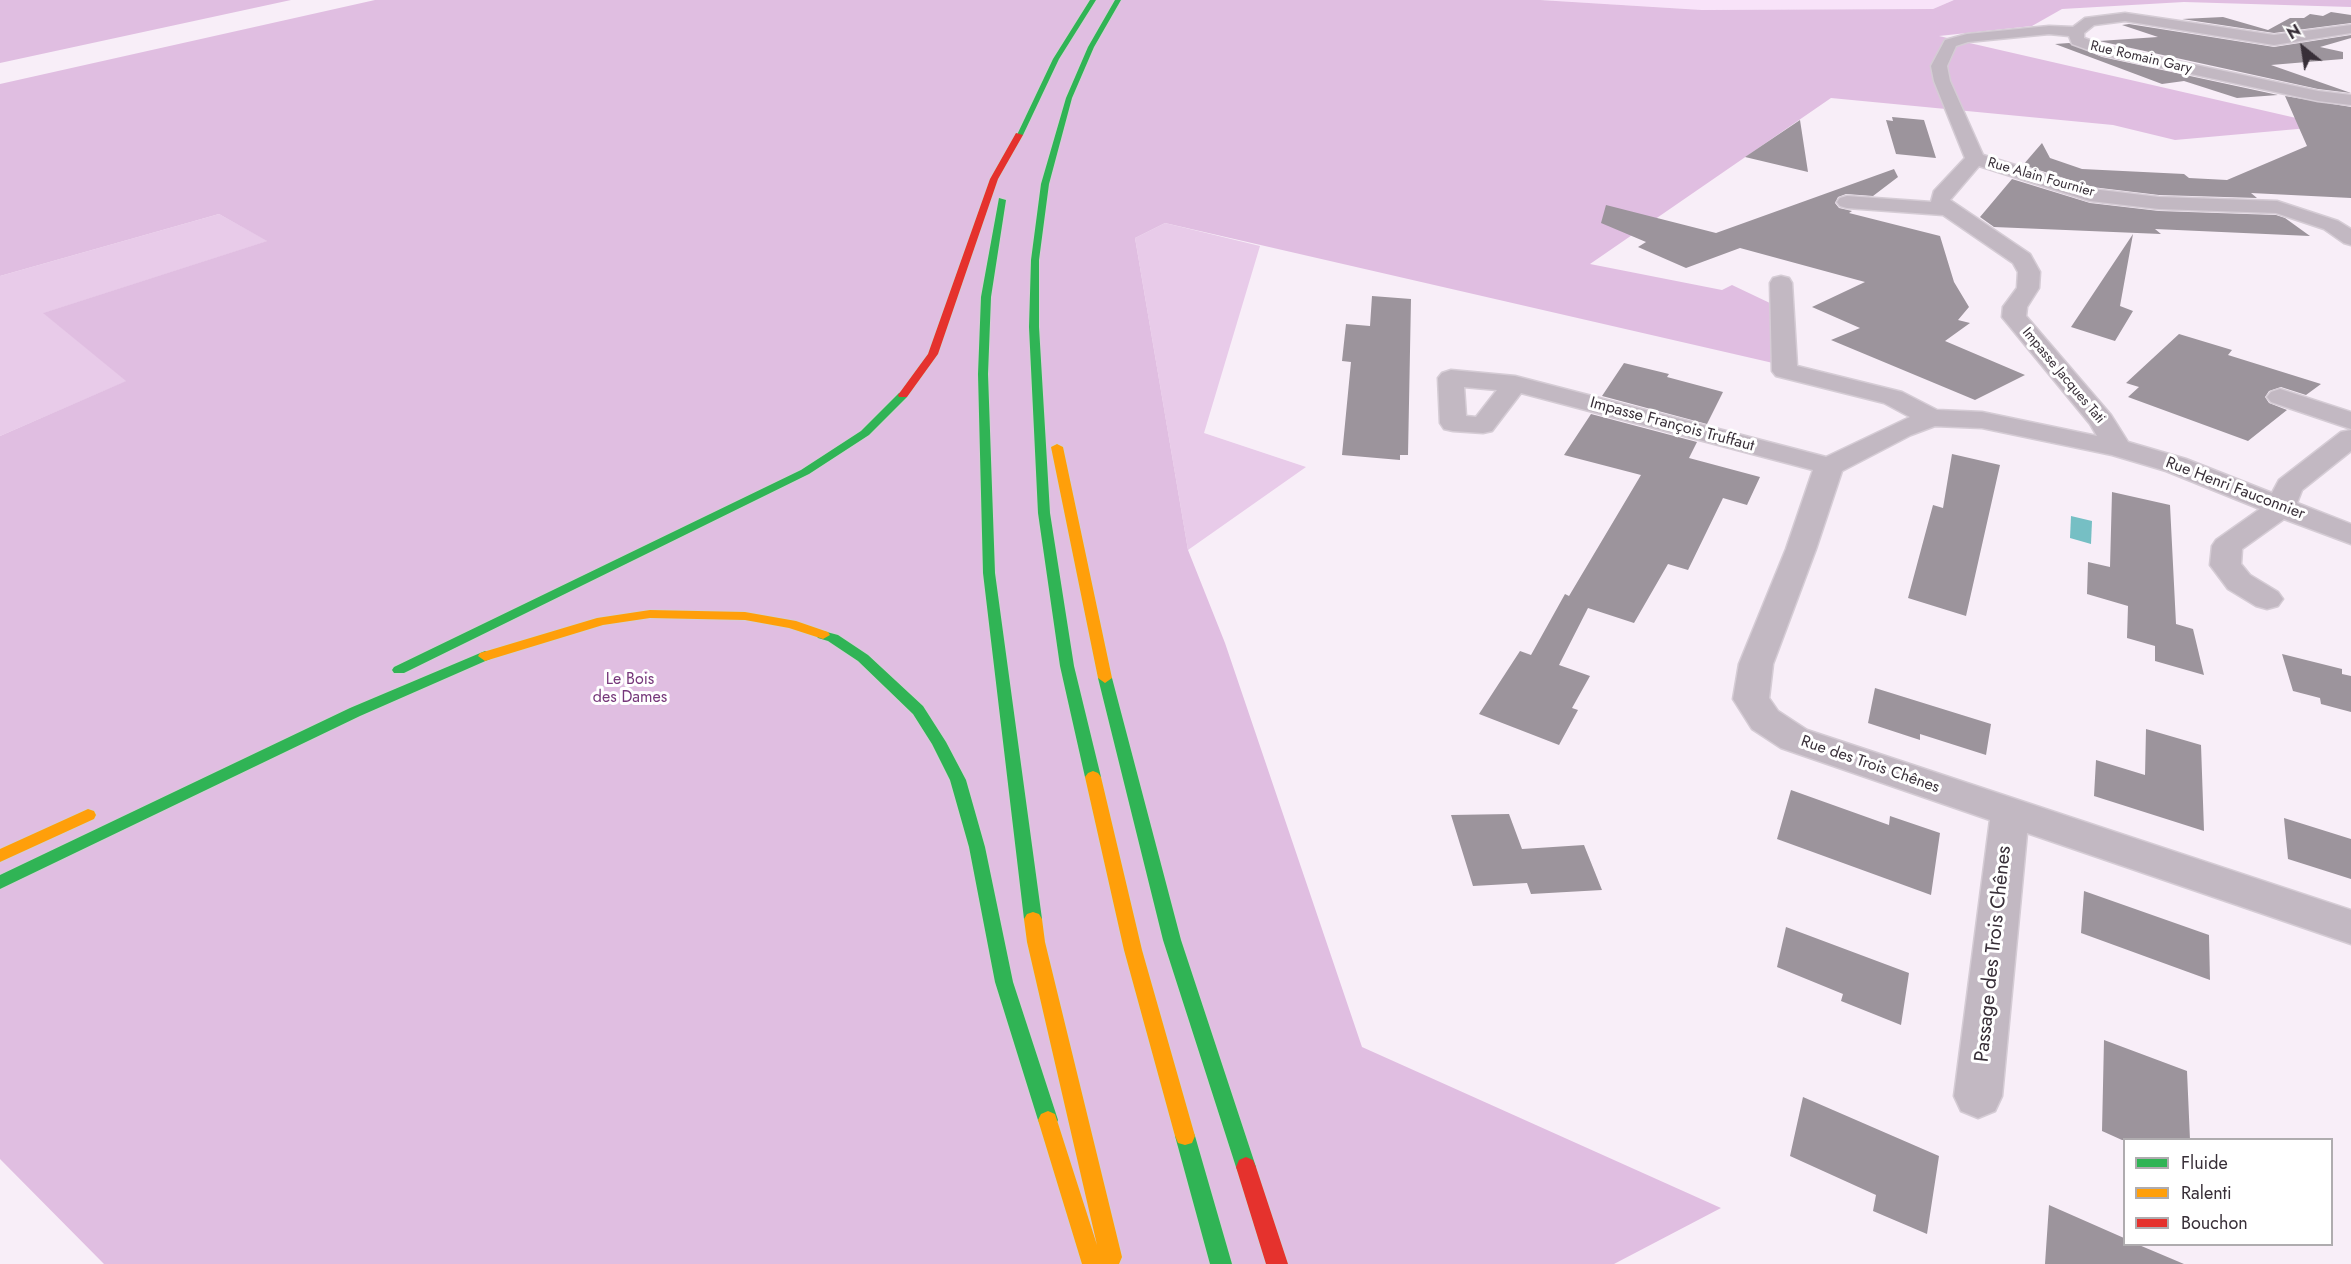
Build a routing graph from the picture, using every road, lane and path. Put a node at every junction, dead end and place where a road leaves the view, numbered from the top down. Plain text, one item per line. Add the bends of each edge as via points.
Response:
1 (1093, 0) edge
2 (1118, 0) edge
3 (2351, 29) edge
4 (2076, 32) junction
5 (2351, 100) edge
6 (1026, 124) junction
7 (1975, 159) junction
8 (1847, 202) dead end
9 (1947, 209) junction
10 (2351, 239) edge
11 (1782, 282) dead end
12 (1034, 327) junction
13 (1515, 384) dead end
14 (2280, 397) dead end
15 (1932, 418) junction
16 (2351, 421) edge
17 (2351, 438) edge
18 (2117, 448) junction
19 (1829, 466) junction
20 (2281, 507) junction
21 (2351, 535) edge
22 (2267, 599) dead end
23 (388, 675) dead end
24 (106, 806) dead end
25 (2010, 812) junction
26 (0, 856) edge
27 (28, 868) junction
28 (0, 882) edge
29 (0, 893) edge
30 (2351, 927) edge
31 (1978, 1096) dead end
32 (1093, 1264) edge
33 (1113, 1264) edge
34 (1221, 1264) edge
35 (1277, 1264) edge

1 - 6 highway via 1056,59
2 - 12 highway via 1090,47 1069,98 1045,184 1035,260
3 - 4 street, Rue Romain Gary via 2274,40 2125,17 2091,21
4 - 5 street, Rue Romain Gary via 2077,41 2102,50
4 - 7 street, Rue Alain Fournier via 2049,30 1950,43 1939,66 1942,81
6 - 23 highway via 994,180 933,354 911,387 865,433 805,472
6 - 33 highway via 1000,207 986,297 983,374 989,573 1036,942
7 - 9 street via 1941,195 1940,201
7 - 10 street, Rue Alain Fournier via 2091,195 2159,203 2277,207 2331,225
8 - 9 street
9 - 18 street, Impasse Jacques Tati via 2022,259 2029,272 2028,288 2015,307 2014,317 2102,421
11 - 15 street via 1785,371 1893,397
12 - 34 highway via 1044,513 1067,666 1133,950
12 - 35 highway via 1099,655 1172,940
13 - 19 street, Impasse François Truffaut
14 - 16 street
15 - 18 street via 1982,420
15 - 19 street
17 - 20 street via 2289,486
18 - 20 street, Rue Henri Fauconnier via 2176,465
19 - 25 street, Rue des Trois Chênes via 1756,664 1751,699 1765,720 1794,739
20 - 21 street, Rue Henri Fauconnier
20 - 22 street via 2227,546 2225,565 2240,582
24 - 26 highway
25 - 30 street, Rue des Trois Chênes
25 - 31 street, Passage des Trois Chênes
27 - 28 highway
27 - 29 highway
27 - 32 highway via 355,712 495,652 548,635 650,614 694,613 791,624 832,639 863,658 918,710 958,780 977,847 1004,982

